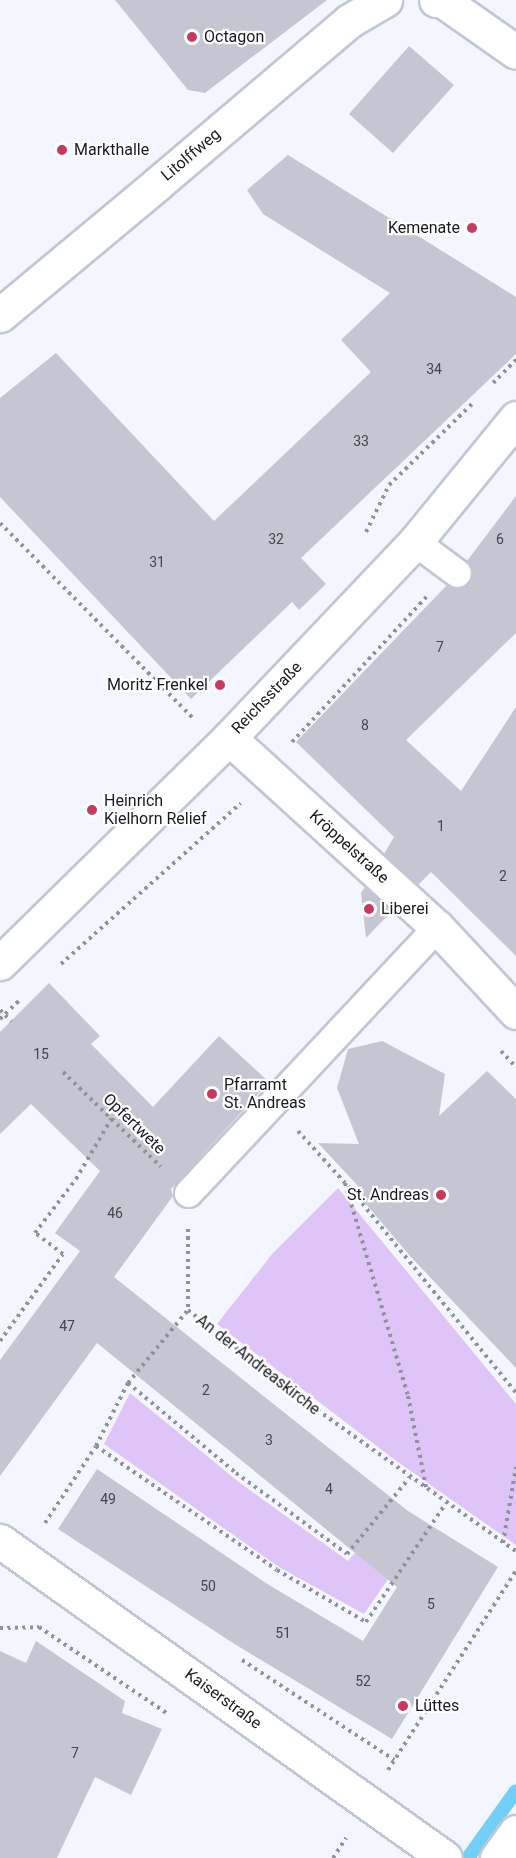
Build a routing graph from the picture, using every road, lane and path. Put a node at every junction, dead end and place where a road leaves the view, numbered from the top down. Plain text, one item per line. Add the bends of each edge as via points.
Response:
1 (385, 0) edge
2 (436, 0) edge
3 (516, 52) edge
4 (0, 315) edge
5 (516, 360) edge
6 (490, 385) dead end
7 (482, 393) dead end
8 (516, 418) edge
9 (0, 523) edge
10 (363, 538) dead end
11 (415, 542) junction
12 (453, 570) joint
13 (200, 709) dead end
14 (192, 717) junction
15 (229, 738) junction
16 (300, 749) dead end
17 (247, 798) dead end
18 (437, 927) junction
19 (0, 963) edge
20 (56, 968) dead end
21 (30, 991) dead end
22 (0, 1010) edge
23 (516, 1012) edge
24 (4, 1014) junction
25 (0, 1019) edge
26 (11, 1021) dead end
27 (63, 1072) dead end
28 (273, 1104) junction
29 (112, 1118) junction
30 (345, 1183) junction
31 (188, 1193) junction
32 (188, 1310) junction
33 (0, 1341) edge
34 (128, 1383) junction
35 (516, 1394) edge
36 (96, 1446) junction
37 (516, 1467) edge
38 (410, 1478) junction
39 (426, 1488) junction
40 (446, 1503) junction
41 (503, 1543) junction
42 (11, 1549) edge
43 (516, 1551) edge
44 (516, 1571) edge
45 (0, 1628) edge
46 (178, 1721) dead end
47 (367, 1803) junction
48 (338, 1828) dead end
49 (516, 1832) edge
50 (333, 1858) edge
51 (445, 1858) edge
52 (497, 1858) edge

1 - 4 street, Litolffweg via 349,21
2 - 3 street via 442,0
5 - 6 path
7 - 10 path via 388,485
8 - 11 street, Reichsstraße
9 - 14 path
11 - 12 lane
11 - 15 street, Reichsstraße
12 - 16 path via 291,741
13 - 14 path
14 - 15 path
15 - 18 street, Kröppelstraße
15 - 19 street, Reichsstraße
17 - 20 path
18 - 23 street, Kröppelstraße
18 - 28 lane
21 - 24 path
22 - 24 path
24 - 25 path
24 - 26 path
27 - 29 path, Opfertwete
28 - 30 path
28 - 31 lane
29 - 31 path, Opfertwete
29 - 33 path via 76,1179 35,1233 63,1254
30 - 35 path
30 - 39 path via 408,1395
31 - 32 path, An der Andreaskirche
32 - 34 path
32 - 38 path, An der Andreaskirche
34 - 36 path
34 - 38 path via 236,1473 347,1554
36 - 40 path via 277,1570 366,1622
36 - 42 path
37 - 41 path
38 - 39 path, An der Andreaskirche
39 - 40 path, An der Andreaskirche
40 - 41 path, An der Andreaskirche
41 - 43 path, An der Andreaskirche
42 - 47 street, Kaiserstraße
44 - 47 path
45 - 46 path via 39,1627
47 - 51 street, Kaiserstraße
48 - 50 path via 348,1835
49 - 52 street

